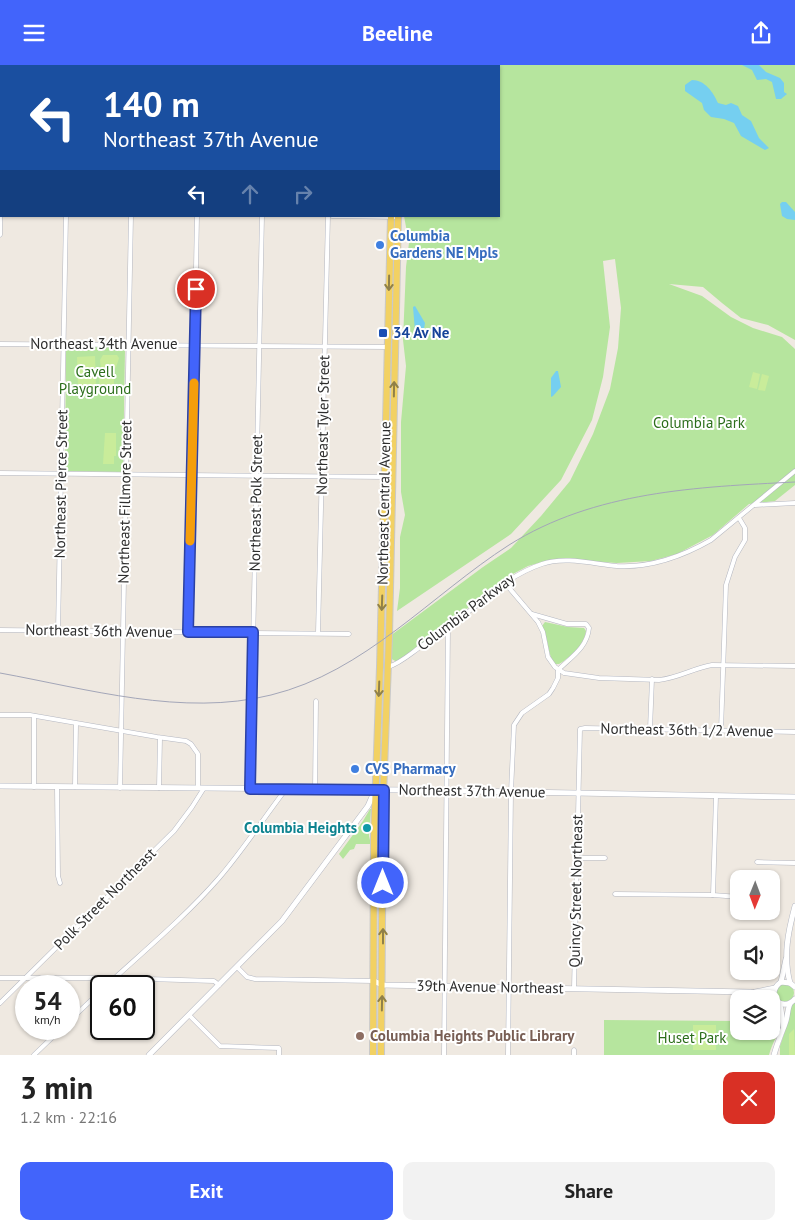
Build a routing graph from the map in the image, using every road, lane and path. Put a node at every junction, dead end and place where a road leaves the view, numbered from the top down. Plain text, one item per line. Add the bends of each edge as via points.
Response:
1 (1, 217) edge
2 (66, 217) edge
3 (131, 217) edge
4 (197, 217) edge
5 (262, 217) edge
6 (330, 217) edge
7 (390, 217) edge
8 (398, 217) edge
9 (0, 235) edge
10 (0, 344) edge
11 (64, 344) junction
12 (129, 345) junction
13 (194, 345) junction
14 (260, 346) junction
15 (325, 347) junction
16 (388, 347) junction
17 (795, 471) edge
18 (0, 473) edge
19 (61, 474) junction
20 (126, 475) junction
21 (192, 475) junction
22 (257, 476) junction
23 (322, 477) junction
24 (388, 477) junction
25 (795, 503) edge
26 (755, 505) junction
27 (739, 518) junction
28 (505, 583) junction
29 (532, 614) junction
30 (448, 627) junction
31 (0, 630) edge
32 (58, 631) junction
33 (123, 632) junction
34 (188, 632) junction
35 (253, 632) junction
36 (318, 633) junction
37 (349, 634) dead end
38 (723, 665) junction
39 (795, 666) edge
40 (380, 667) junction
41 (388, 667) junction
42 (558, 670) junction
43 (652, 679) junction
44 (316, 701) dead end
45 (0, 715) edge
46 (34, 716) junction
47 (76, 723) junction
48 (580, 729) joint
49 (650, 729) junction
50 (721, 730) junction
51 (120, 731) junction
52 (795, 731) edge
53 (160, 738) junction
54 (0, 786) edge
55 (34, 787) junction
56 (57, 787) junction
57 (75, 787) junction
58 (120, 787) junction
59 (159, 788) junction
60 (201, 788) junction
61 (250, 789) junction
62 (286, 789) junction
63 (315, 789) junction
64 (375, 790) junction
65 (384, 790) junction
66 (446, 791) junction
67 (511, 792) junction
68 (578, 793) junction
69 (716, 795) junction
70 (795, 797) edge
71 (374, 837) junction
72 (576, 858) junction
73 (605, 859) dead end
74 (757, 862) dead end
75 (795, 863) edge
76 (374, 866) junction
77 (383, 869) junction
78 (60, 883) dead end
79 (615, 894) dead end
80 (383, 895) junction
81 (714, 895) junction
82 (730, 896) edge
83 (795, 906) edge
84 (794, 917) edge
85 (786, 959) junction
86 (237, 967) junction
87 (30, 975) edge
88 (118, 975) edge
89 (0, 978) edge
90 (15, 978) edge
91 (155, 979) edge
92 (374, 981) junction
93 (781, 982) junction
94 (219, 985) junction
95 (382, 985) junction
96 (793, 985) edge
97 (445, 986) junction
98 (510, 987) junction
99 (574, 988) junction
100 (775, 988) joint
101 (15, 989) edge
102 (762, 990) edge
103 (730, 992) edge
104 (795, 999) edge
105 (90, 1001) edge
106 (0, 1003) edge
107 (780, 1003) edge
108 (790, 1003) junction
109 (780, 1006) edge
110 (80, 1011) edge
111 (189, 1015) junction
112 (784, 1027) junction
113 (50, 1040) edge
114 (34, 1055) edge
115 (149, 1055) edge
116 (279, 1055) edge
117 (373, 1055) edge
118 (381, 1055) edge
119 (444, 1055) edge
120 (508, 1055) edge
121 (774, 1055) edge

1 - 9 street
2 - 11 street, Northeast Pierce Street
3 - 12 street, Northeast Fillmore Street
4 - 13 street
5 - 14 street, Northeast Polk Street
6 - 15 street, Northeast Tyler Street
7 - 8 street
7 -> 16 main road, Northeast Central Avenue
24 -> 8 main road, Northeast Central Avenue
10 - 11 street, Northeast 34th Avenue
11 - 12 street, Northeast 34th Avenue
11 - 19 street, Northeast Pierce Street
12 - 13 street, Northeast 34th Avenue
12 - 20 street, Northeast Fillmore Street
13 - 14 street, Northeast 34th Avenue
13 - 21 street
14 - 15 street, Northeast 34th Avenue
14 - 22 street, Northeast Polk Street
15 - 16 street, Northeast 34th Avenue
15 - 23 street, Northeast Tyler Street
16 - 24 main road, Northeast Central Avenue
17 - 26 street, Columbia Parkway
18 - 19 street
19 - 20 street
19 - 32 street, Northeast Pierce Street
20 - 21 street
20 - 33 street, Northeast Fillmore Street
21 - 22 street
21 - 34 street
22 - 23 street
22 - 35 street, Northeast Polk Street
23 - 24 street
23 - 36 street, Northeast Tyler Street
24 -> 40 main road, Northeast Central Avenue
24 - 41 main road, Northeast Central Avenue
25 - 26 street
26 - 27 street, Columbia Parkway
27 - 28 street, Columbia Parkway via 696,549 663,561 629,566 569,561 545,563 525,570
27 - 38 street via 746,534 726,585
28 - 29 street
28 - 30 street, Columbia Parkway
29 - 42 street via 543,632 548,657
29 - 42 street via 567,624 582,623 589,628 582,646
30 - 41 street, Columbia Parkway
30 - 66 street
31 - 32 street, Northeast 36th Avenue
32 - 33 street, Northeast 36th Avenue
33 - 34 street, Northeast 36th Avenue
33 - 51 street, Northeast Fillmore Street
34 - 35 street, Northeast 36th Avenue
35 - 36 street, Northeast 36th Avenue
35 - 61 street, Northeast Polk Street
36 - 37 street, Northeast 36th Avenue
38 - 39 street
38 - 43 street via 702,666 668,679
38 - 50 street
40 - 41 street, Columbia Parkway
40 -> 64 main road, Northeast Central Avenue
41 - 65 main road, Northeast Central Avenue
42 - 43 street via 566,675
42 - 67 street via 554,688 522,713 514,725
43 - 49 street
44 - 63 street
45 - 46 street
46 - 47 street
46 - 55 street
47 - 51 street
47 - 57 street
48 - 49 street, Northeast 36th 1/2 Avenue
48 - 68 street, Quincy Street Northeast
49 - 50 street, Northeast 36th 1/2 Avenue
50 - 52 street, Northeast 36th 1/2 Avenue
51 - 53 street
51 - 58 street, Northeast Fillmore Street
53 - 59 street
53 - 60 street via 186,741 195,749
54 - 55 street, Northeast 37th Avenue
55 - 56 street, Northeast 37th Avenue
56 - 57 street, Northeast 37th Avenue
56 - 78 street
57 - 58 street, Northeast 37th Avenue
58 - 59 street, Northeast 37th Avenue
59 - 60 street, Northeast 37th Avenue
60 - 61 street, Northeast 37th Avenue
60 - 87 street, Polk Street Northeast via 174,831
61 - 62 street, Northeast 37th Avenue
62 - 63 street, Northeast 37th Avenue
62 - 88 street via 218,879
63 - 64 street, Northeast 37th Avenue
64 - 65 street, Northeast 37th Avenue
64 - 71 main road, Northeast Central Avenue
64 - 86 street via 368,806 282,921
65 - 66 street, Northeast 37th Avenue
65 - 77 main road, Northeast Central Avenue
66 - 67 street, Northeast 37th Avenue
66 - 97 street
67 - 68 street, Northeast 37th Avenue
67 - 98 street
68 - 69 street, Northeast 37th Avenue
68 - 72 street, Quincy Street Northeast
69 - 70 street, Northeast 37th Avenue
69 - 81 street
71 - 76 main road
71 - 77 main road
72 - 73 street
72 - 99 street, Quincy Street Northeast
74 - 75 street
76 - 80 main road via 378,869
76 - 92 main road
77 - 80 main road
79 - 81 street
95 -> 80 main road
81 - 82 street
83 - 84 street
84 - 85 street via 786,943
85 - 93 street
85 - 96 street
86 - 92 street, 39th Avenue Northeast via 247,977 255,979
86 - 94 street
89 - 90 street
91 - 94 street via 214,981
92 - 95 street, 39th Avenue Northeast
92 - 117 main road
93 - 96 street
93 - 100 street
94 - 111 street
95 - 97 street, 39th Avenue Northeast
118 -> 95 main road
97 - 98 street, 39th Avenue Northeast
97 - 119 street
98 - 99 street, 39th Avenue Northeast
98 - 120 street
99 - 103 street, 39th Avenue Northeast
100 - 102 street, 39th Avenue Northeast
101 - 106 street, Polk Street Northeast
104 - 108 street
105 - 110 street
107 - 108 street
108 - 112 street
109 - 112 street
111 - 115 street
111 - 116 street via 220,1045 279,1048
112 - 121 street
113 - 114 street

